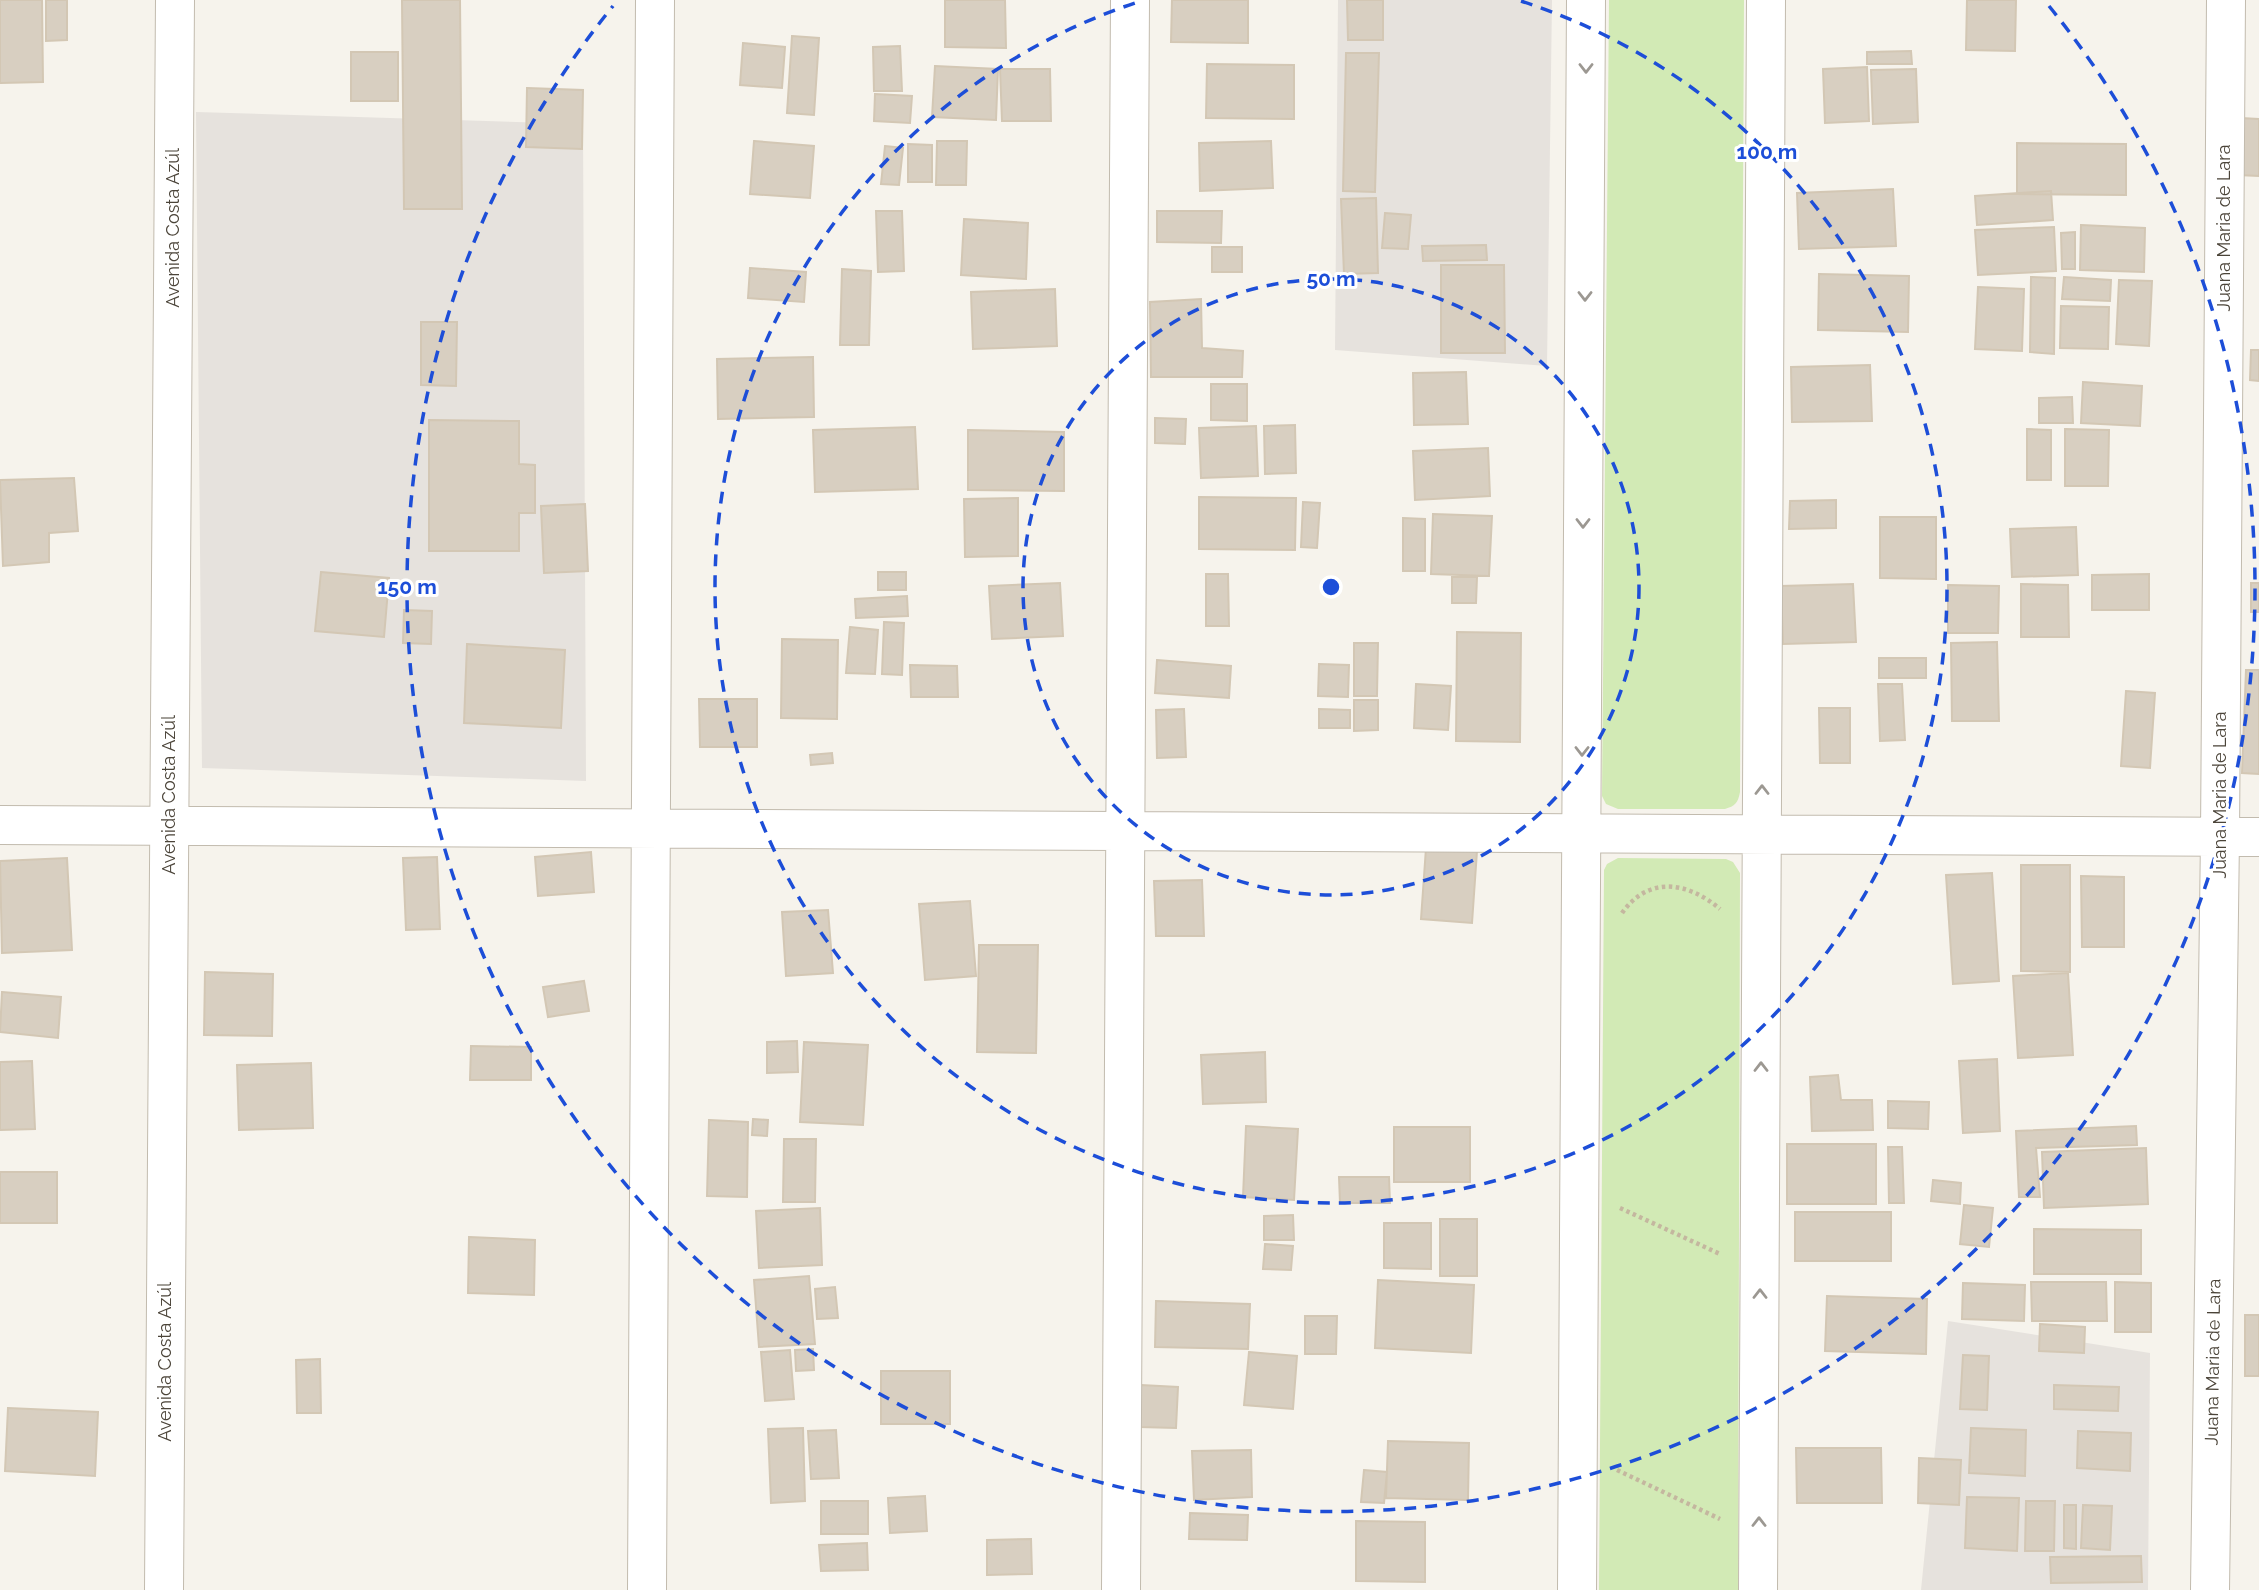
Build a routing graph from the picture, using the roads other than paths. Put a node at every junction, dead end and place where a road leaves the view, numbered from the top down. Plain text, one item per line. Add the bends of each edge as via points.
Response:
1 (175, 0) edge
2 (655, 0) edge
3 (1130, 0) edge
4 (1586, 0) edge
5 (1766, 0) edge
6 (2225, 0) edge
7 (0, 825) edge
8 (169, 826) junction
9 (651, 828) junction
10 (1125, 831) junction
11 (1581, 833) junction
12 (1762, 834) junction
13 (2220, 837) junction
14 (2259, 837) edge
15 (164, 1590) edge
16 (647, 1590) edge
17 (1121, 1590) edge
18 (1577, 1590) edge
19 (1758, 1590) edge
20 (2210, 1590) edge

1 - 8 street, Avenida Costa Azúl
2 - 9 street
3 - 10 street
4 -> 11 street
12 -> 5 street
6 - 13 street, Juana Maria de Lara
7 - 8 street
8 - 9 street
8 - 15 street, Avenida Costa Azúl
9 - 10 street
9 - 16 street
10 - 11 street
10 - 17 street
11 - 12 street
11 - 18 street
12 - 13 street
19 -> 12 street
13 - 14 street
13 - 20 street, Juana Maria de Lara

